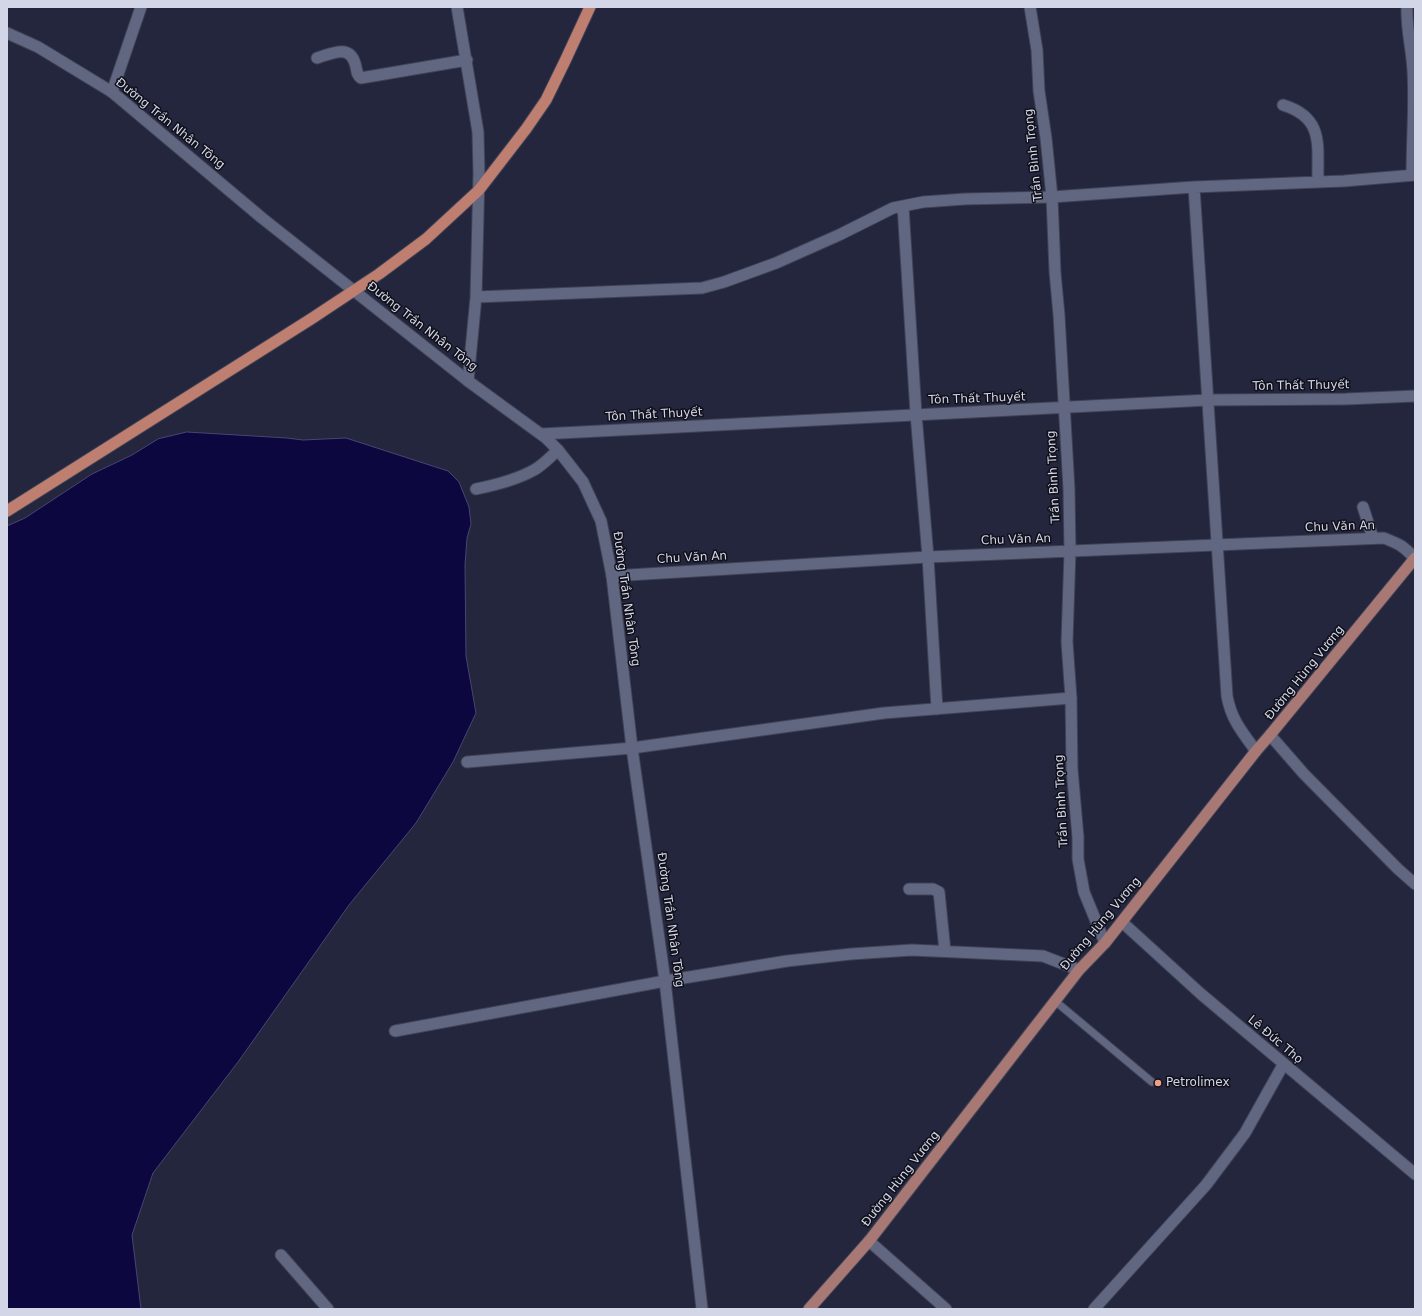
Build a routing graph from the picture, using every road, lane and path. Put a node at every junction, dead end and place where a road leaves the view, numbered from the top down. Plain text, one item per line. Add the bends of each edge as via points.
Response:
1 (141, 7) edge
2 (457, 7) edge
3 (590, 7) edge
4 (1030, 7) edge
5 (1407, 7) edge
6 (7, 33) edge
7 (317, 58) dead end
8 (467, 60) junction
9 (112, 92) junction
10 (1283, 105) dead end
11 (1413, 175) edge
12 (1318, 181) junction
13 (1194, 187) junction
14 (479, 190) junction
15 (1052, 197) junction
16 (902, 206) junction
17 (354, 291) junction
18 (476, 297) junction
19 (468, 381) junction
20 (1415, 396) edge
21 (1208, 400) junction
22 (1064, 408) junction
23 (916, 414) junction
24 (541, 434) junction
25 (558, 450) junction
26 (476, 489) dead end
27 (1363, 507) dead end
28 (7, 511) edge
29 (1373, 538) junction
30 (1218, 544) junction
31 (1070, 551) junction
32 (928, 557) junction
33 (1415, 558) edge
34 (612, 576) junction
35 (1071, 698) junction
36 (937, 709) junction
37 (1270, 735) junction
38 (632, 748) junction
39 (1256, 751) junction
40 (467, 762) dead end
41 (1415, 884) edge
42 (909, 889) dead end
43 (1122, 922) junction
44 (1105, 943) junction
45 (945, 951) junction
46 (1079, 970) junction
47 (665, 981) junction
48 (1055, 1001) junction
49 (395, 1031) dead end
50 (1283, 1065) junction
51 (1152, 1082) dead end
52 (1415, 1174) edge
53 (869, 1241) junction
54 (281, 1255) dead end
55 (328, 1309) edge
56 (702, 1309) edge
57 (809, 1309) edge
58 (946, 1309) edge
59 (1094, 1309) edge

1 - 9 street
2 - 8 street
3 - 14 highway via 546,100
4 - 15 street, Trần Bình Trọng via 1037,50
5 - 11 street via 1413,70
6 - 9 street, Đường Trần Nhân Tông via 38,47
7 - 8 street via 338,52 348,53 352,56 361,78
8 - 14 street via 478,132
9 - 17 street, Đường Trần Nhân Tông via 262,218
10 - 12 street via 1306,117 1314,127 1318,140
11 - 12 street
12 - 13 street
13 - 15 street
13 - 21 street
14 - 17 highway via 426,239
14 - 18 street
15 - 16 street via 965,199
15 - 22 street, Trần Bình Trọng
16 - 18 street via 776,263 702,288
16 - 23 street
17 - 19 street, Đường Trần Nhân Tông
17 - 28 highway
18 - 19 street
19 - 24 street, Đường Trần Nhân Tông
20 - 21 street, Tôn Thất Thuyết
21 - 22 street, Tôn Thất Thuyết
21 - 30 street
22 - 23 street, Tôn Thất Thuyết
22 - 31 street, Trần Bình Trọng
23 - 24 street, Tôn Thất Thuyết
23 - 32 street
24 - 25 street, Đường Trần Nhân Tông
25 - 26 street via 524,475
25 - 34 street, Đường Trần Nhân Tông via 583,482 601,521
27 - 29 street
29 - 30 street, Chu Văn An
29 - 33 street, Chu Văn An via 1384,538 1397,543
30 - 31 street, Chu Văn An
30 - 39 street via 1227,696 1235,722
31 - 32 street, Chu Văn An
31 - 35 street, Trần Bình Trọng via 1067,642
32 - 34 street, Chu Văn An
32 - 36 street
33 - 37 main road, Đường Hùng Vương
34 - 38 street, Đường Trần Nhân Tông
35 - 36 street
35 - 44 street, Trần Bình Trọng via 1072,769 1078,859 1084,892
36 - 38 street via 846,717
37 - 39 main road, Đường Hùng Vương
37 - 41 street via 1304,774
38 - 40 street
38 - 47 street, Đường Trần Nhân Tông
39 - 43 main road, Đường Hùng Vương
42 - 45 street via 933,889 939,892
43 - 44 main road, Đường Hùng Vương
43 - 50 street, Lê Đức Thọ
44 - 46 main road, Đường Hùng Vương
45 - 46 street via 1043,956
45 - 47 street via 912,950 837,955
46 - 48 main road, Đường Hùng Vương
47 - 49 street
47 - 56 street, Đường Trần Nhân Tông
48 - 51 lane
48 - 53 main road, Đường Hùng Vương
50 - 52 street, Lê Đức Thọ
50 - 59 street via 1245,1133 1206,1184
53 - 57 main road, Đường Hùng Vương
53 - 58 street
54 - 55 street

